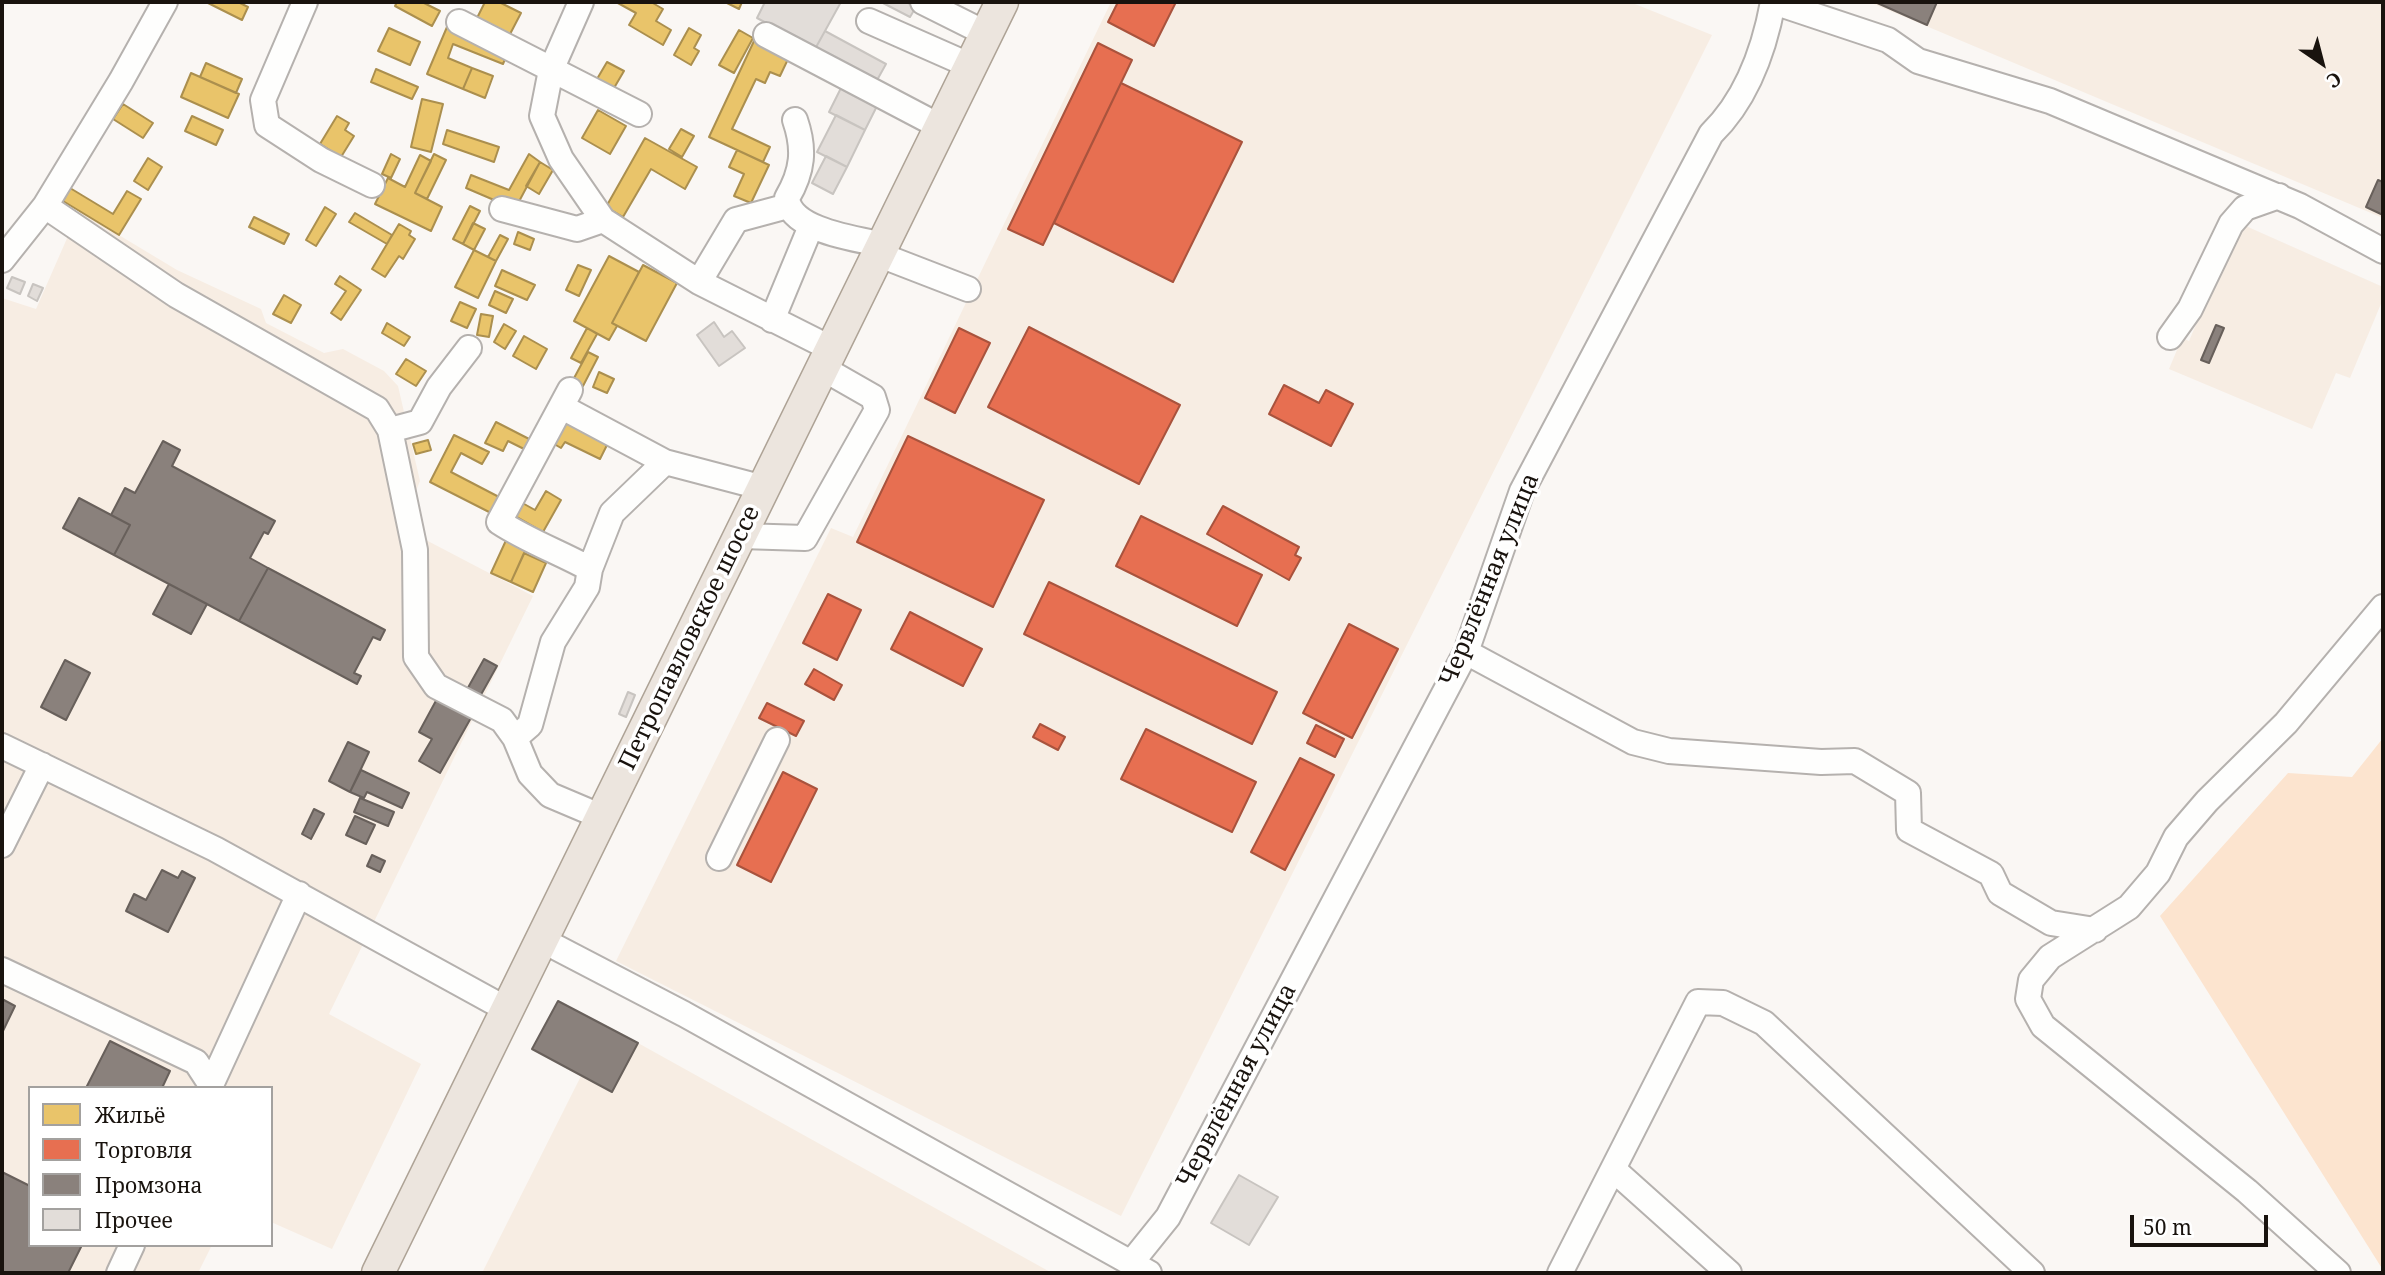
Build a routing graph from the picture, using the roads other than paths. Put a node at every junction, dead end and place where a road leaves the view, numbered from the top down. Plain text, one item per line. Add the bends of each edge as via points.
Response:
1 (164, 2) edge
2 (305, 2) edge
3 (581, 2) edge
4 (923, 2) edge
5 (1002, 2) edge
6 (1774, 2) edge
7 (869, 21) dead end
8 (459, 22) dead end
9 (987, 34) junction
10 (766, 35) dead end
11 (971, 66) junction
12 (551, 70) junction
13 (639, 114) dead end
14 (795, 120) dead end
15 (941, 127) junction
16 (372, 185) dead end
17 (2279, 196) junction
18 (45, 205) junction
19 (788, 206) junction
20 (502, 209) dead end
21 (603, 219) junction
22 (811, 226) junction
23 (882, 250) junction
24 (2383, 251) edge
25 (4, 256) edge
26 (699, 282) junction
27 (968, 289) dead end
28 (772, 320) junction
29 (2170, 337) dead end
30 (469, 348) dead end
31 (829, 360) junction
32 (390, 430) junction
33 (665, 461) junction
34 (764, 488) junction
35 (741, 536) junction
36 (590, 569) junction
37 (2383, 607) edge
38 (1466, 652) junction
39 (516, 738) junction
40 (777, 740) dead end
41 (2, 746) edge
42 (42, 765) junction
43 (602, 817) junction
44 (2, 845) edge
45 (719, 858) dead end
46 (299, 894) junction
47 (2095, 930) junction
48 (542, 940) junction
49 (2, 970) edge
50 (508, 1010) junction
51 (211, 1086) edge
52 (1614, 1170) junction
53 (131, 1247) edge
54 (1140, 1268) edge
55 (119, 1273) edge
56 (378, 1273) edge
57 (1560, 1273) edge
58 (1729, 1273) edge
59 (2032, 1273) edge
60 (2338, 1273) edge

1 - 18 street
2 - 16 street via 262,100 267,125 321,160
3 - 12 street
4 - 9 street
5 - 9 main road, Петропавловское шоссе
6 - 17 street via 1888,40 1918,61 2050,101
6 - 38 street, Червлённая улица via 1765,43 1733,113 1711,134 1522,491
7 - 11 street
8 - 12 street
9 - 11 main road, Петропавловское шоссе
10 - 15 street
11 - 15 main road, Петропавловское шоссе
12 - 13 street
12 - 21 street via 542,116 561,159
14 - 19 street via 803,144 799,178
15 - 23 main road, Петропавловское шоссе
17 - 24 street
17 - 29 street via 2245,208 2231,224 2190,309
18 - 25 street
18 - 32 street via 176,295 377,409
19 - 22 street
19 - 26 street via 736,220
20 - 21 street via 577,229
21 - 26 street
22 - 23 street
22 - 28 street
23 - 27 street
23 - 31 main road, Петропавловское шоссе
26 - 28 street
28 - 31 street
30 - 32 street via 420,422
31 - 34 main road, Петропавловское шоссе
31 - 35 street via 873,397 877,410 805,538
32 - 39 street via 415,550 416,657 436,686 502,720
33 - 34 street
33 - 36 street via 612,513
33 - 36 street via 566,399 499,522 527,541
34 - 35 main road, Петропавловское шоссе
35 - 43 main road, Петропавловское шоссе
36 - 39 street via 587,587 554,642 530,725
37 - 47 street via 2286,723 2176,837 2158,873 2129,907
38 - 47 street via 1633,742 1669,751 1855,761 1908,793 1909,830 1991,874 2000,893 2051,923
38 - 54 street, Червлённая улица
39 - 43 street via 530,774 550,796
40 - 45 street
41 - 42 street
42 - 44 street
42 - 46 street
43 - 48 main road, Петропавловское шоссе
46 - 50 street
46 - 51 street
47 - 60 street via 2049,957 2031,981 2028,999 2043,1026 2247,1191
48 - 50 main road, Петропавловское шоссе
48 - 54 street
49 - 51 street via 196,1062
50 - 56 main road, Петропавловское шоссе
52 - 57 street
52 - 58 street
52 - 59 street via 1698,1002 1723,1003 1764,1023
53 - 55 street

